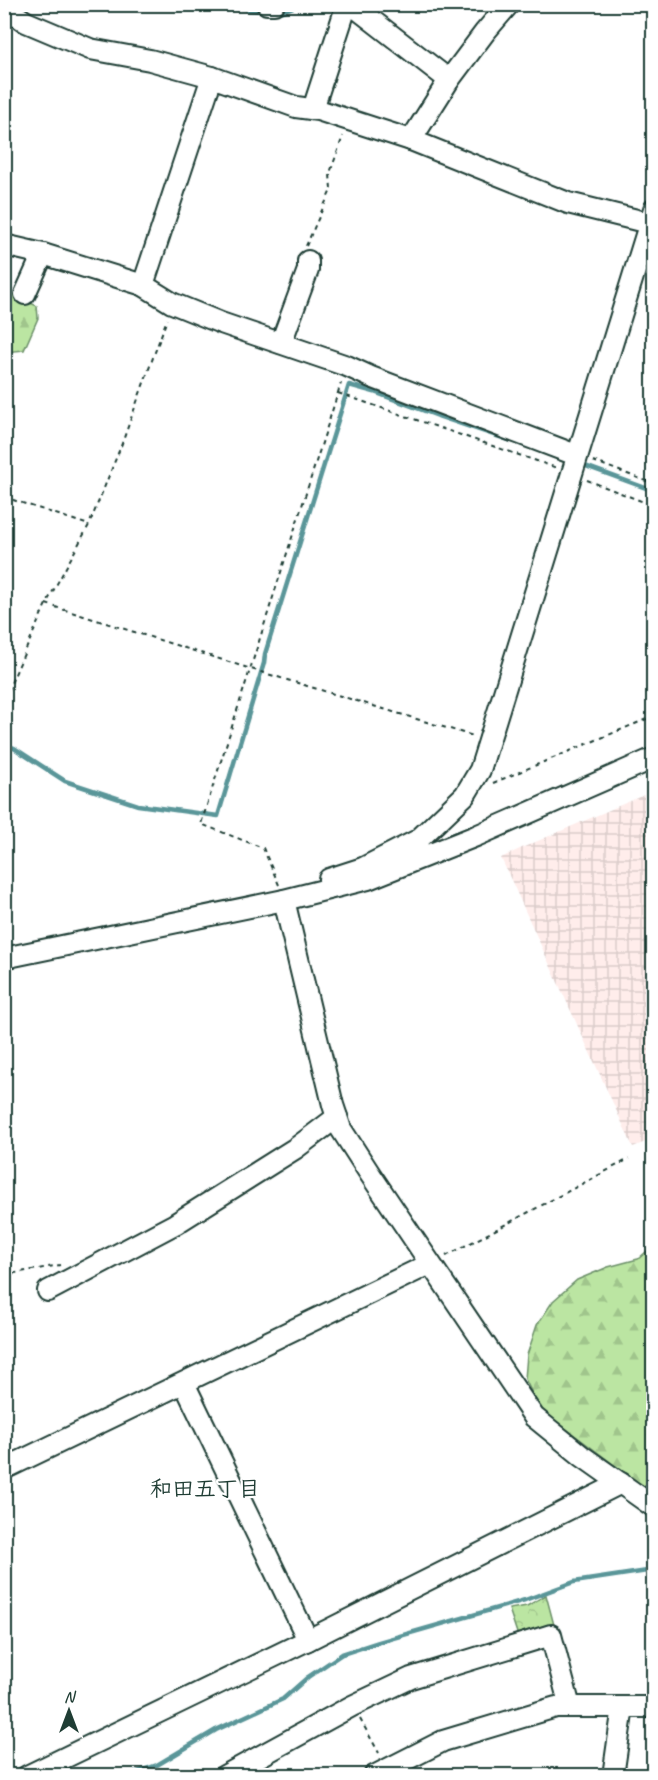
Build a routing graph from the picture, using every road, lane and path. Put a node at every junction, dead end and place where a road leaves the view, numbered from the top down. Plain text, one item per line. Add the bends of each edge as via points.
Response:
1 (267, 4) edge
2 (274, 4) edge
3 (349, 4) edge
4 (509, 4) edge
5 (4, 7) edge
6 (212, 77) junction
7 (449, 80) junction
8 (313, 109) junction
9 (347, 119) junction
10 (411, 140) junction
11 (652, 216) edge
12 (4, 245) edge
13 (43, 254) junction
14 (308, 261) joint
15 (143, 285) junction
16 (25, 294) dead end
17 (172, 303) junction
18 (281, 343) junction
19 (347, 366) junction
20 (338, 393) junction
21 (574, 464) junction
22 (654, 484) edge
23 (4, 497) edge
24 (654, 506) edge
25 (89, 525) junction
26 (46, 604) junction
27 (250, 669) junction
28 (4, 699) edge
29 (654, 716) edge
30 (490, 741) junction
31 (654, 758) edge
32 (465, 795) junction
33 (330, 888) junction
34 (284, 900) junction
35 (4, 958) edge
36 (337, 1117) junction
37 (629, 1159) dead end
38 (430, 1264) junction
39 (48, 1291) dead end
40 (184, 1383) junction
41 (4, 1469) edge
42 (621, 1483) junction
43 (653, 1506) edge
44 (308, 1640) junction
45 (352, 1706) junction
46 (570, 1707) junction
47 (623, 1707) junction
48 (654, 1707) edge
49 (381, 1772) edge
50 (27, 1776) edge
51 (224, 1776) edge
52 (613, 1776) edge

1 - 2 street
3 - 7 street
3 - 8 street
4 - 7 street
5 - 6 street via 26,22 90,49
6 - 8 street
6 - 15 street
7 - 10 street
8 - 9 street
9 - 10 street
9 - 14 path via 330,174 331,190 306,243
10 - 11 street via 568,203
11 - 21 street
12 - 13 street
13 - 15 street
13 - 16 street
14 - 18 street
15 - 17 street
17 - 18 street
17 - 25 path
18 - 19 street
19 - 20 path
19 - 21 street
20 - 21 path
20 - 27 path
21 - 22 path
21 - 24 path
21 - 30 street
23 - 25 path
25 - 26 path
26 - 27 path
26 - 28 path
27 - 30 path
27 - 34 path via 201,824 263,848
29 - 32 path
30 - 32 street via 480,770
31 - 33 street via 476,836 368,879
32 - 33 street via 418,840 363,868 329,879
33 - 34 street
34 - 35 street
34 - 36 street
36 - 38 street via 341,1129
36 - 39 street via 296,1148 175,1224
37 - 38 path
38 - 40 street
38 - 42 street via 534,1417
40 - 41 street
40 - 44 street
42 - 43 street
42 - 44 street
44 - 50 street
45 - 46 street via 411,1678 551,1635
45 - 49 path
45 - 51 street
46 - 47 street
46 - 49 street via 556,1707 443,1741
47 - 48 street
47 - 52 street

